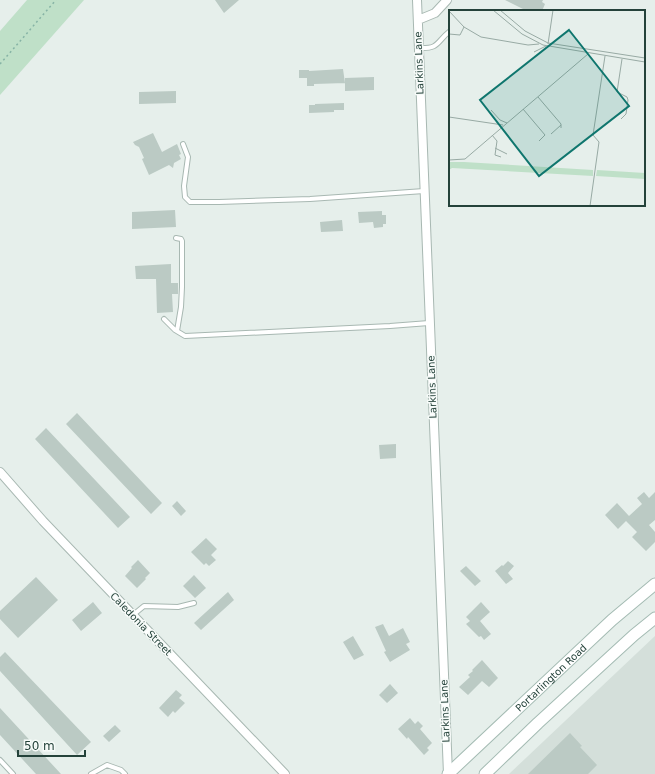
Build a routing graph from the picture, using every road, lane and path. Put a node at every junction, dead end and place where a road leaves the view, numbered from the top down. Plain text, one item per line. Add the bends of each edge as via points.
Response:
1 (56, 0) edge
2 (417, 0) edge
3 (447, 0) edge
4 (418, 20) junction
5 (449, 32) edge
6 (419, 48) junction
7 (0, 64) edge
8 (183, 144) dead end
9 (424, 191) junction
10 (176, 238) dead end
11 (164, 319) dead end
12 (429, 324) junction
13 (177, 331) junction
14 (0, 472) edge
15 (655, 584) edge
16 (194, 603) dead end
17 (133, 615) junction
18 (655, 618) edge
19 (0, 760) edge
20 (13, 774) edge
21 (91, 774) edge
22 (125, 774) edge
23 (285, 774) edge
24 (448, 774) edge
25 (485, 774) edge

1 - 7 path
2 - 4 street, Larkins Lane
3 - 4 street via 435,13
4 - 6 street, Larkins Lane
5 - 6 lane via 436,46
6 - 9 street, Larkins Lane
8 - 9 lane via 188,157 185,197 190,202 310,199
9 - 12 street, Larkins Lane
10 - 13 lane via 182,241 182,287
11 - 13 lane
12 - 13 lane via 185,336
12 - 24 street, Larkins Lane
14 - 17 street, Caledonia Street
15 - 24 main road, Portarlington Road via 612,620
16 - 17 lane via 178,607 144,606
17 - 23 street, Caledonia Street
18 - 25 main road via 605,660
19 - 20 lane
21 - 22 lane via 107,765

